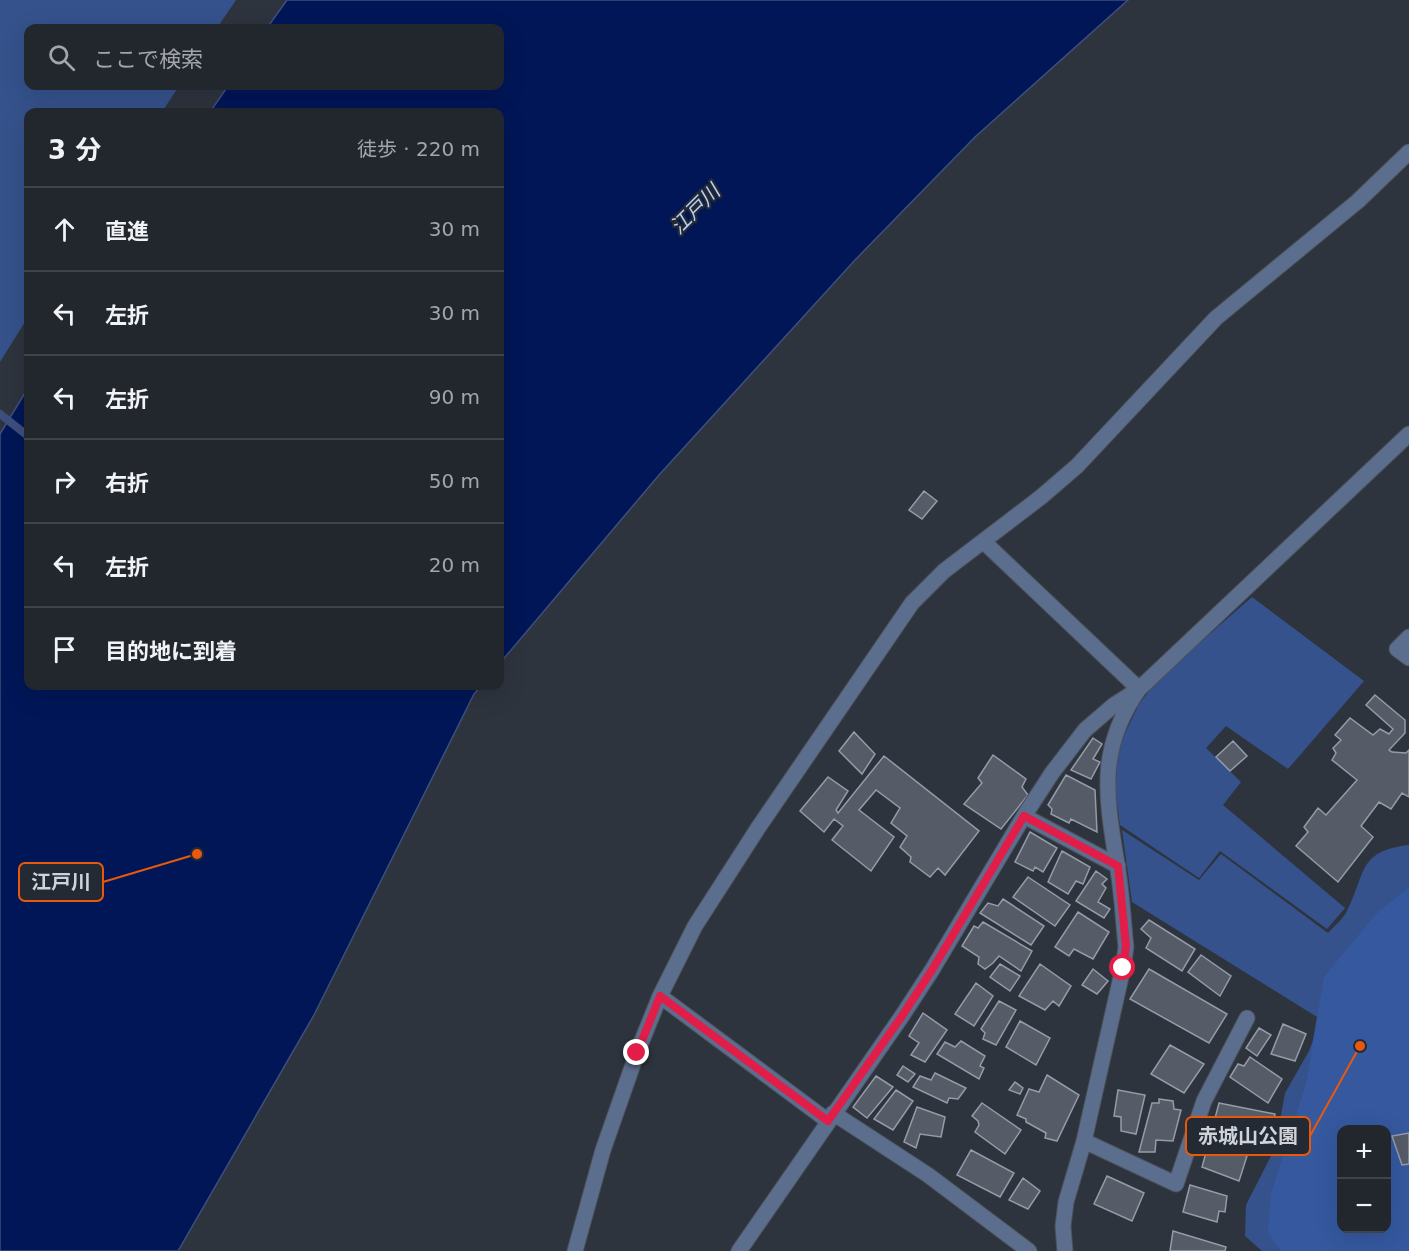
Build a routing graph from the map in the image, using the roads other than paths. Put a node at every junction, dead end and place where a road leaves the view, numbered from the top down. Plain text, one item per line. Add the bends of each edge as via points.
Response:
1 (1409, 152) edge
2 (1409, 434) edge
3 (984, 542) junction
4 (1409, 637) edge
5 (1409, 658) edge
6 (1139, 689) junction
7 (1024, 816) junction
8 (1118, 866) junction
9 (660, 996) junction
10 (1247, 1018) dead end
11 (831, 1117) junction
12 (1084, 1142) junction
13 (574, 1251) edge
14 (739, 1251) edge
15 (1029, 1251) edge
16 (1065, 1251) edge

1 - 3 street via 1358,201 1216,318 1077,466
2 - 6 street
3 - 6 street
3 - 9 street via 944,571 912,603 721,884
4 - 5 street via 1397,649
6 - 7 street via 1085,730
6 - 8 street via 1124,711 1113,742 1107,786
7 - 8 street
7 - 11 street via 932,970
8 - 12 street via 1126,946
9 - 11 street
9 - 13 street via 603,1150
10 - 12 street via 1203,1101 1176,1184
11 - 14 street
11 - 15 street via 928,1175
12 - 16 street via 1066,1202

